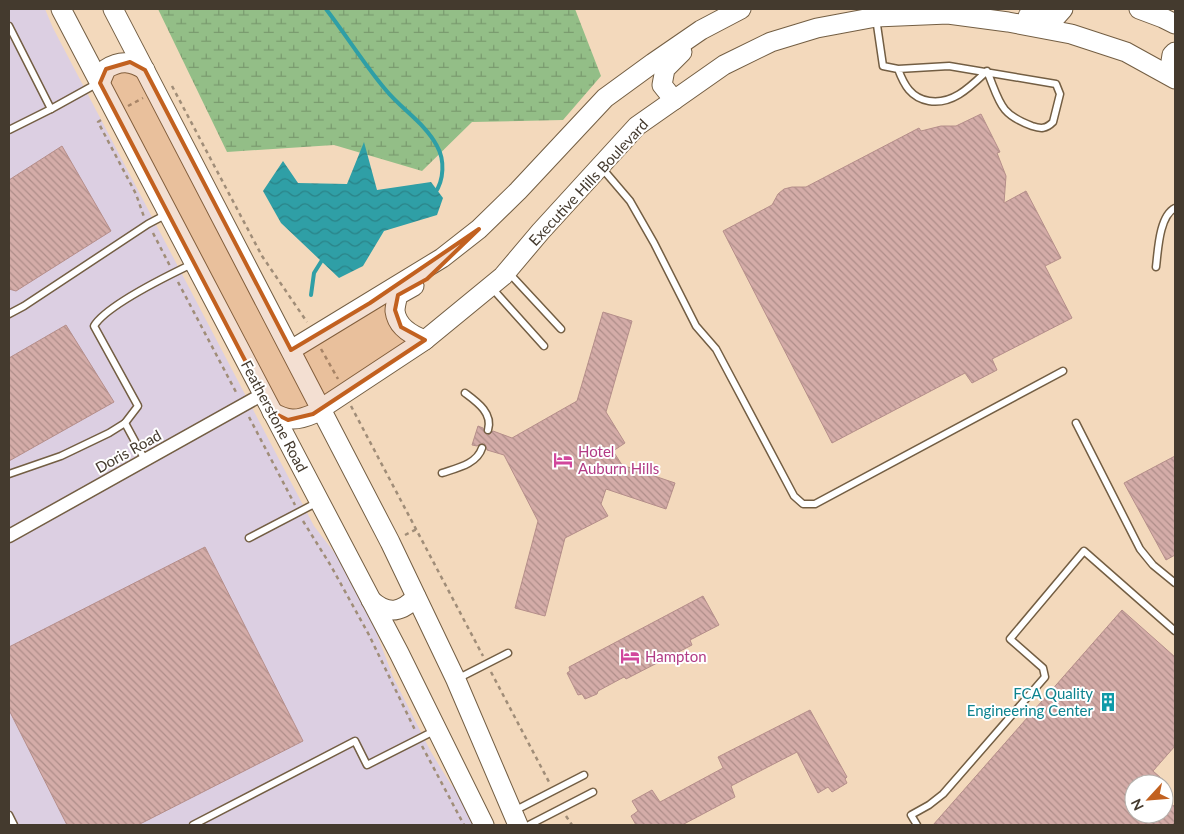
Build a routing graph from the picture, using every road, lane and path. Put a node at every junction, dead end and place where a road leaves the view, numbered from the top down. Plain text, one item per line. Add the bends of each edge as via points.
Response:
1 (61, 9) edge
2 (112, 9) edge
3 (743, 9) edge
4 (1063, 9) edge
5 (1139, 9) edge
6 (948, 14) junction
7 (876, 17) junction
8 (1175, 24) edge
9 (9, 26) edge
10 (1175, 52) edge
11 (898, 69) junction
12 (145, 70) junction
13 (987, 71) junction
14 (1172, 77) edge
15 (100, 83) junction
16 (171, 83) dead end
17 (142, 99) dead end
18 (674, 100) junction
19 (123, 108) dead end
20 (52, 109) junction
21 (101, 120) dead end
22 (9, 130) edge
23 (600, 166) junction
24 (1175, 208) edge
25 (141, 212) dead end
26 (168, 214) junction
27 (478, 229) junction
28 (155, 237) dead end
29 (168, 263) dead end
30 (194, 263) junction
31 (1156, 267) dead end
32 (507, 271) junction
33 (179, 284) dead end
34 (491, 286) junction
35 (9, 314) edge
36 (310, 327) dead end
37 (561, 329) dead end
38 (425, 340) junction
39 (319, 345) dead end
40 (544, 346) dead end
41 (291, 350) junction
42 (1063, 371) dead end
43 (342, 386) dead end
44 (233, 387) dead end
45 (464, 393) dead end
46 (263, 394) junction
47 (350, 403) dead end
48 (322, 409) junction
49 (272, 412) junction
50 (251, 421) dead end
51 (125, 423) junction
52 (1076, 423) dead end
53 (488, 430) dead end
54 (482, 448) dead end
55 (145, 460) junction
56 (281, 463) dead end
57 (275, 466) junction
58 (442, 473) dead end
59 (9, 474) edge
60 (292, 500) dead end
61 (319, 501) junction
62 (306, 525) dead end
63 (417, 529) junction
64 (9, 536) edge
65 (249, 538) dead end
66 (398, 538) dead end
67 (1175, 583) edge
68 (416, 597) junction
69 (371, 600) junction
70 (1175, 631) edge
71 (508, 653) dead end
72 (484, 659) dead end
73 (491, 672) dead end
74 (456, 680) junction
75 (413, 726) dead end
76 (437, 730) junction
77 (424, 751) dead end
78 (584, 775) dead end
79 (551, 786) dead end
80 (593, 792) dead end
81 (566, 814) dead end
82 (9, 815) edge
83 (515, 819) edge
84 (14, 825) edge
85 (193, 825) edge
86 (464, 825) edge
87 (484, 825) edge
88 (529, 825) edge
89 (572, 825) edge
90 (916, 825) edge

1 - 15 street, Featherstone Road
2 - 12 street
3 - 18 street via 725,27 680,54 665,69 662,86
3 - 27 street via 701,30 605,98
4 - 6 street via 1055,18 979,10
5 - 8 street
6 - 7 street, Executive Hills Boulevard
6 - 14 street, Executive Hills Boulevard via 1071,34 1126,52
7 - 11 lane via 883,66
7 - 18 street, Executive Hills Boulevard via 817,28 772,42 724,65
9 - 20 lane
10 - 14 street via 1172,55
11 - 13 lane via 949,66
11 - 13 lane via 904,84 914,95 937,102 947,101
12 - 15 street via 122,62 106,69
12 - 41 street
13 - 13 lane via 1056,84 1060,94 1053,122 1040,129 1016,120 1006,112
15 - 20 lane
15 - 26 street, Featherstone Road
16 - 36 path via 262,256
17 - 19 path
18 - 23 street, Executive Hills Boulevard via 637,126
20 - 22 lane
21 - 25 path via 98,122 136,194
23 - 32 street, Executive Hills Boulevard
23 - 42 lane via 630,201 696,326 716,349 794,496 803,504 815,504
24 - 31 lane via 1162,227
26 - 30 street, Featherstone Road
26 - 35 lane
27 - 38 street via 455,256 427,279 398,295 395,310 402,327
27 - 41 street via 442,258
28 - 29 path
30 - 46 street, Featherstone Road
30 - 51 lane via 134,295 99,318 94,326 138,406
32 - 34 street, Executive Hills Boulevard
32 - 37 lane
33 - 44 path
34 - 38 street, Executive Hills Boulevard
34 - 40 lane
38 - 48 street, Executive Hills Boulevard
39 - 43 path
41 - 48 street
45 - 53 lane via 485,411
46 - 49 street, Featherstone Road
46 - 55 street, Doris Road
47 - 63 path
48 - 49 street, Executive Hills Boulevard via 296,420
48 - 68 street
49 - 61 street, Featherstone Road
50 - 57 path
51 - 55 lane
51 - 59 lane via 61,456
52 - 67 lane via 1140,550
54 - 58 lane via 471,462
55 - 64 street, Doris Road
56 - 57 path
57 - 60 path
61 - 65 lane
61 - 69 street, Featherstone Road
62 - 75 path via 364,626
63 - 66 path
63 - 72 path
68 - 69 street via 406,606 392,611
68 - 74 street
69 - 76 street, Featherstone Road
70 - 90 lane via 1084,551 1010,639 1043,668 1045,677 943,794 911,815
71 - 74 lane
73 - 79 path
74 - 83 street
76 - 85 lane via 367,764 355,741
76 - 87 street, Featherstone Road
77 - 86 path
78 - 83 lane
80 - 88 lane
81 - 89 path
82 - 84 lane

